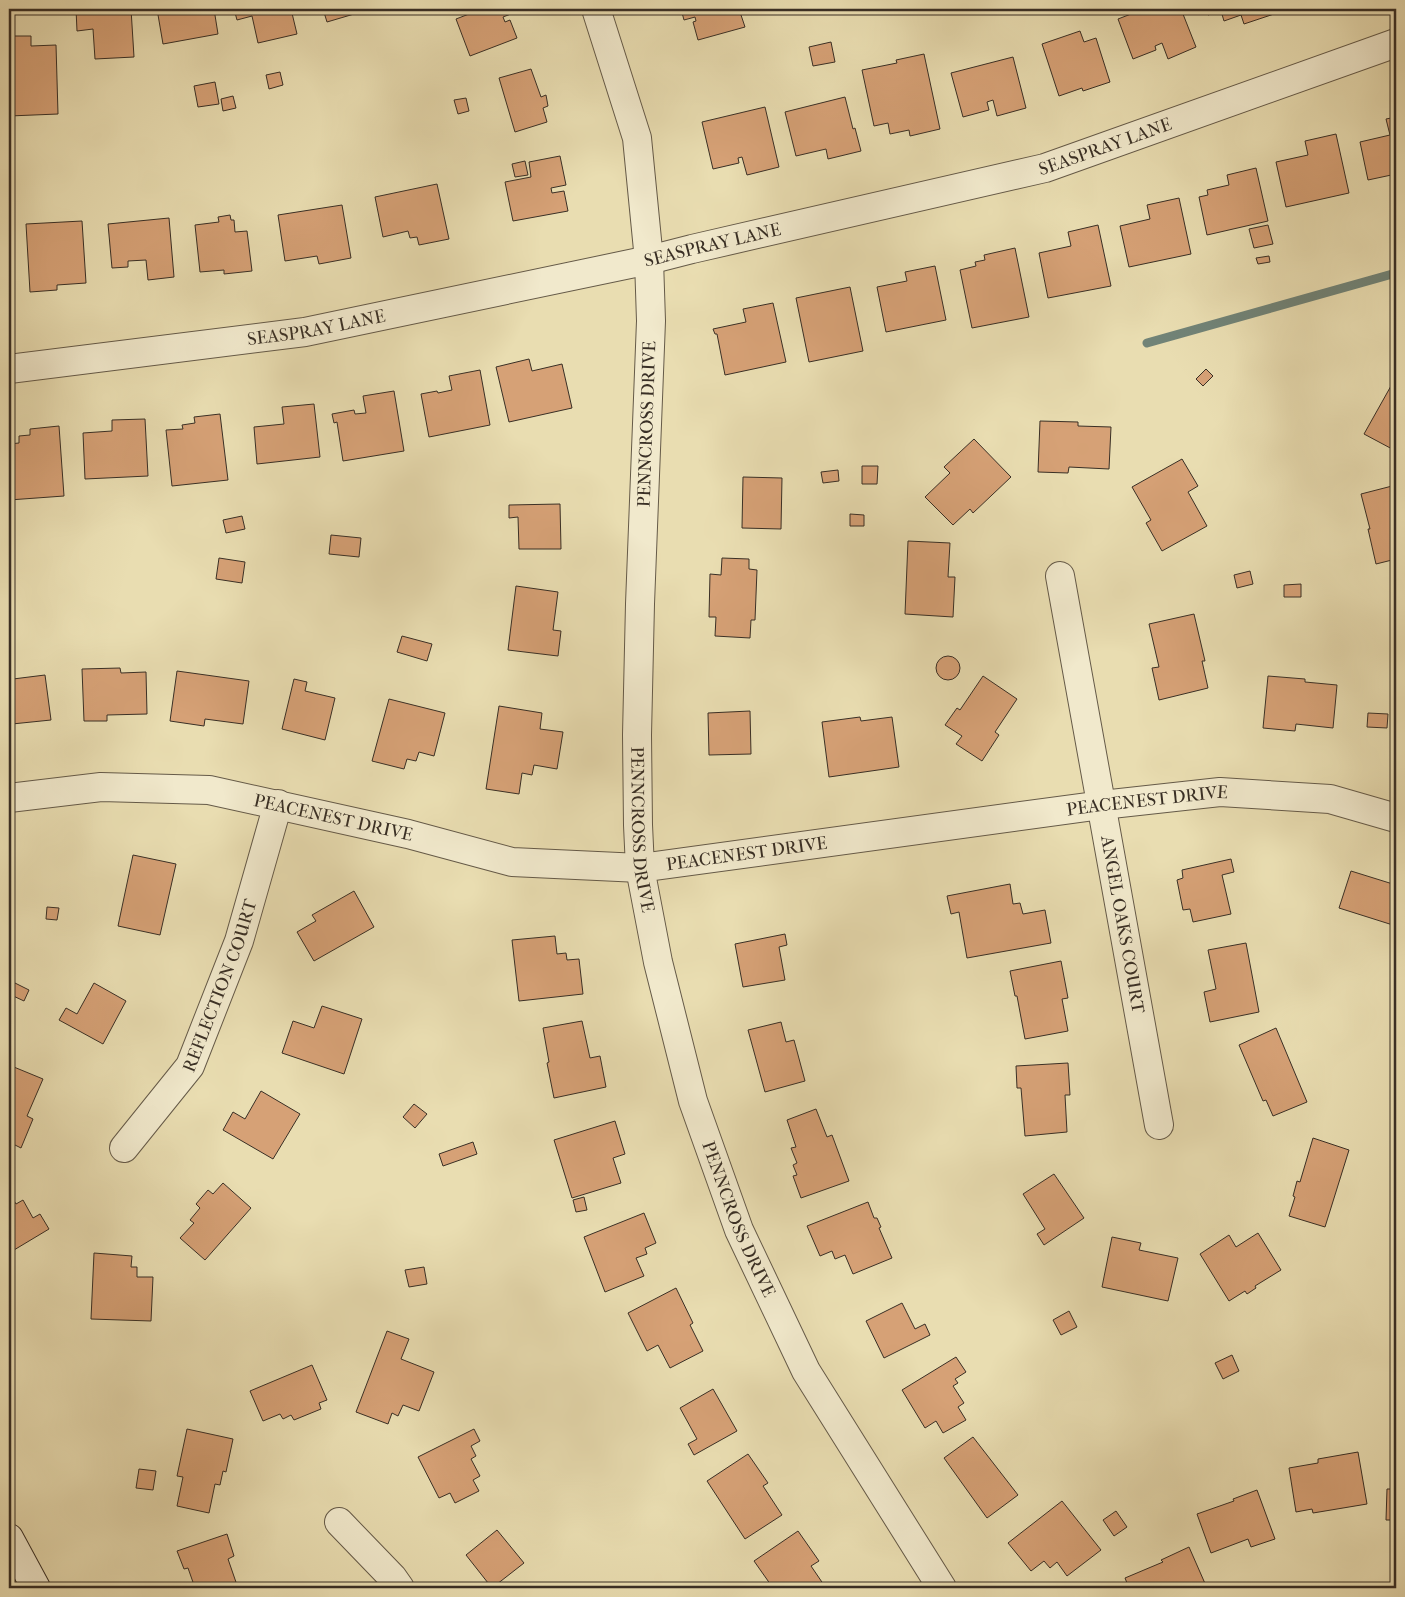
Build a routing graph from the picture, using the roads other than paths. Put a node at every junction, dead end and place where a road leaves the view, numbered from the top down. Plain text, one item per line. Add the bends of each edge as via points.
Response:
1 (596, 9) edge
2 (1396, 43) edge
3 (649, 260) junction
4 (9, 369) edge
5 (1060, 576) dead end
6 (9, 798) edge
7 (278, 804) junction
8 (1102, 806) junction
9 (1396, 818) edge
10 (640, 868) junction
11 (1159, 1126) dead end
12 (124, 1148) dead end
13 (339, 1522) dead end
14 (9, 1538) edge
15 (36, 1588) edge
16 (400, 1588) edge
17 (942, 1588) edge

1 - 3 street, PENNCROSS DRIVE via 637,138
2 - 3 street, SEASPRAY LANE via 1045,168
3 - 4 street, SEASPRAY LANE via 305,332
3 - 10 street, PENNCROSS DRIVE via 651,322 637,734
5 - 8 street, ANGEL OAKS COURT
6 - 7 street, PEACENEST DRIVE via 101,787 209,790
7 - 10 street, PEACENEST DRIVE via 512,862
7 - 12 street, REFLECTION COURT via 239,941 190,1066
8 - 9 street, PEACENEST DRIVE via 1220,792 1330,799
8 - 10 street, PEACENEST DRIVE
8 - 11 street, ANGEL OAKS COURT
10 - 17 street, PENNCROSS DRIVE via 658,962 693,1101 739,1230 806,1371
13 - 16 street
14 - 15 street

